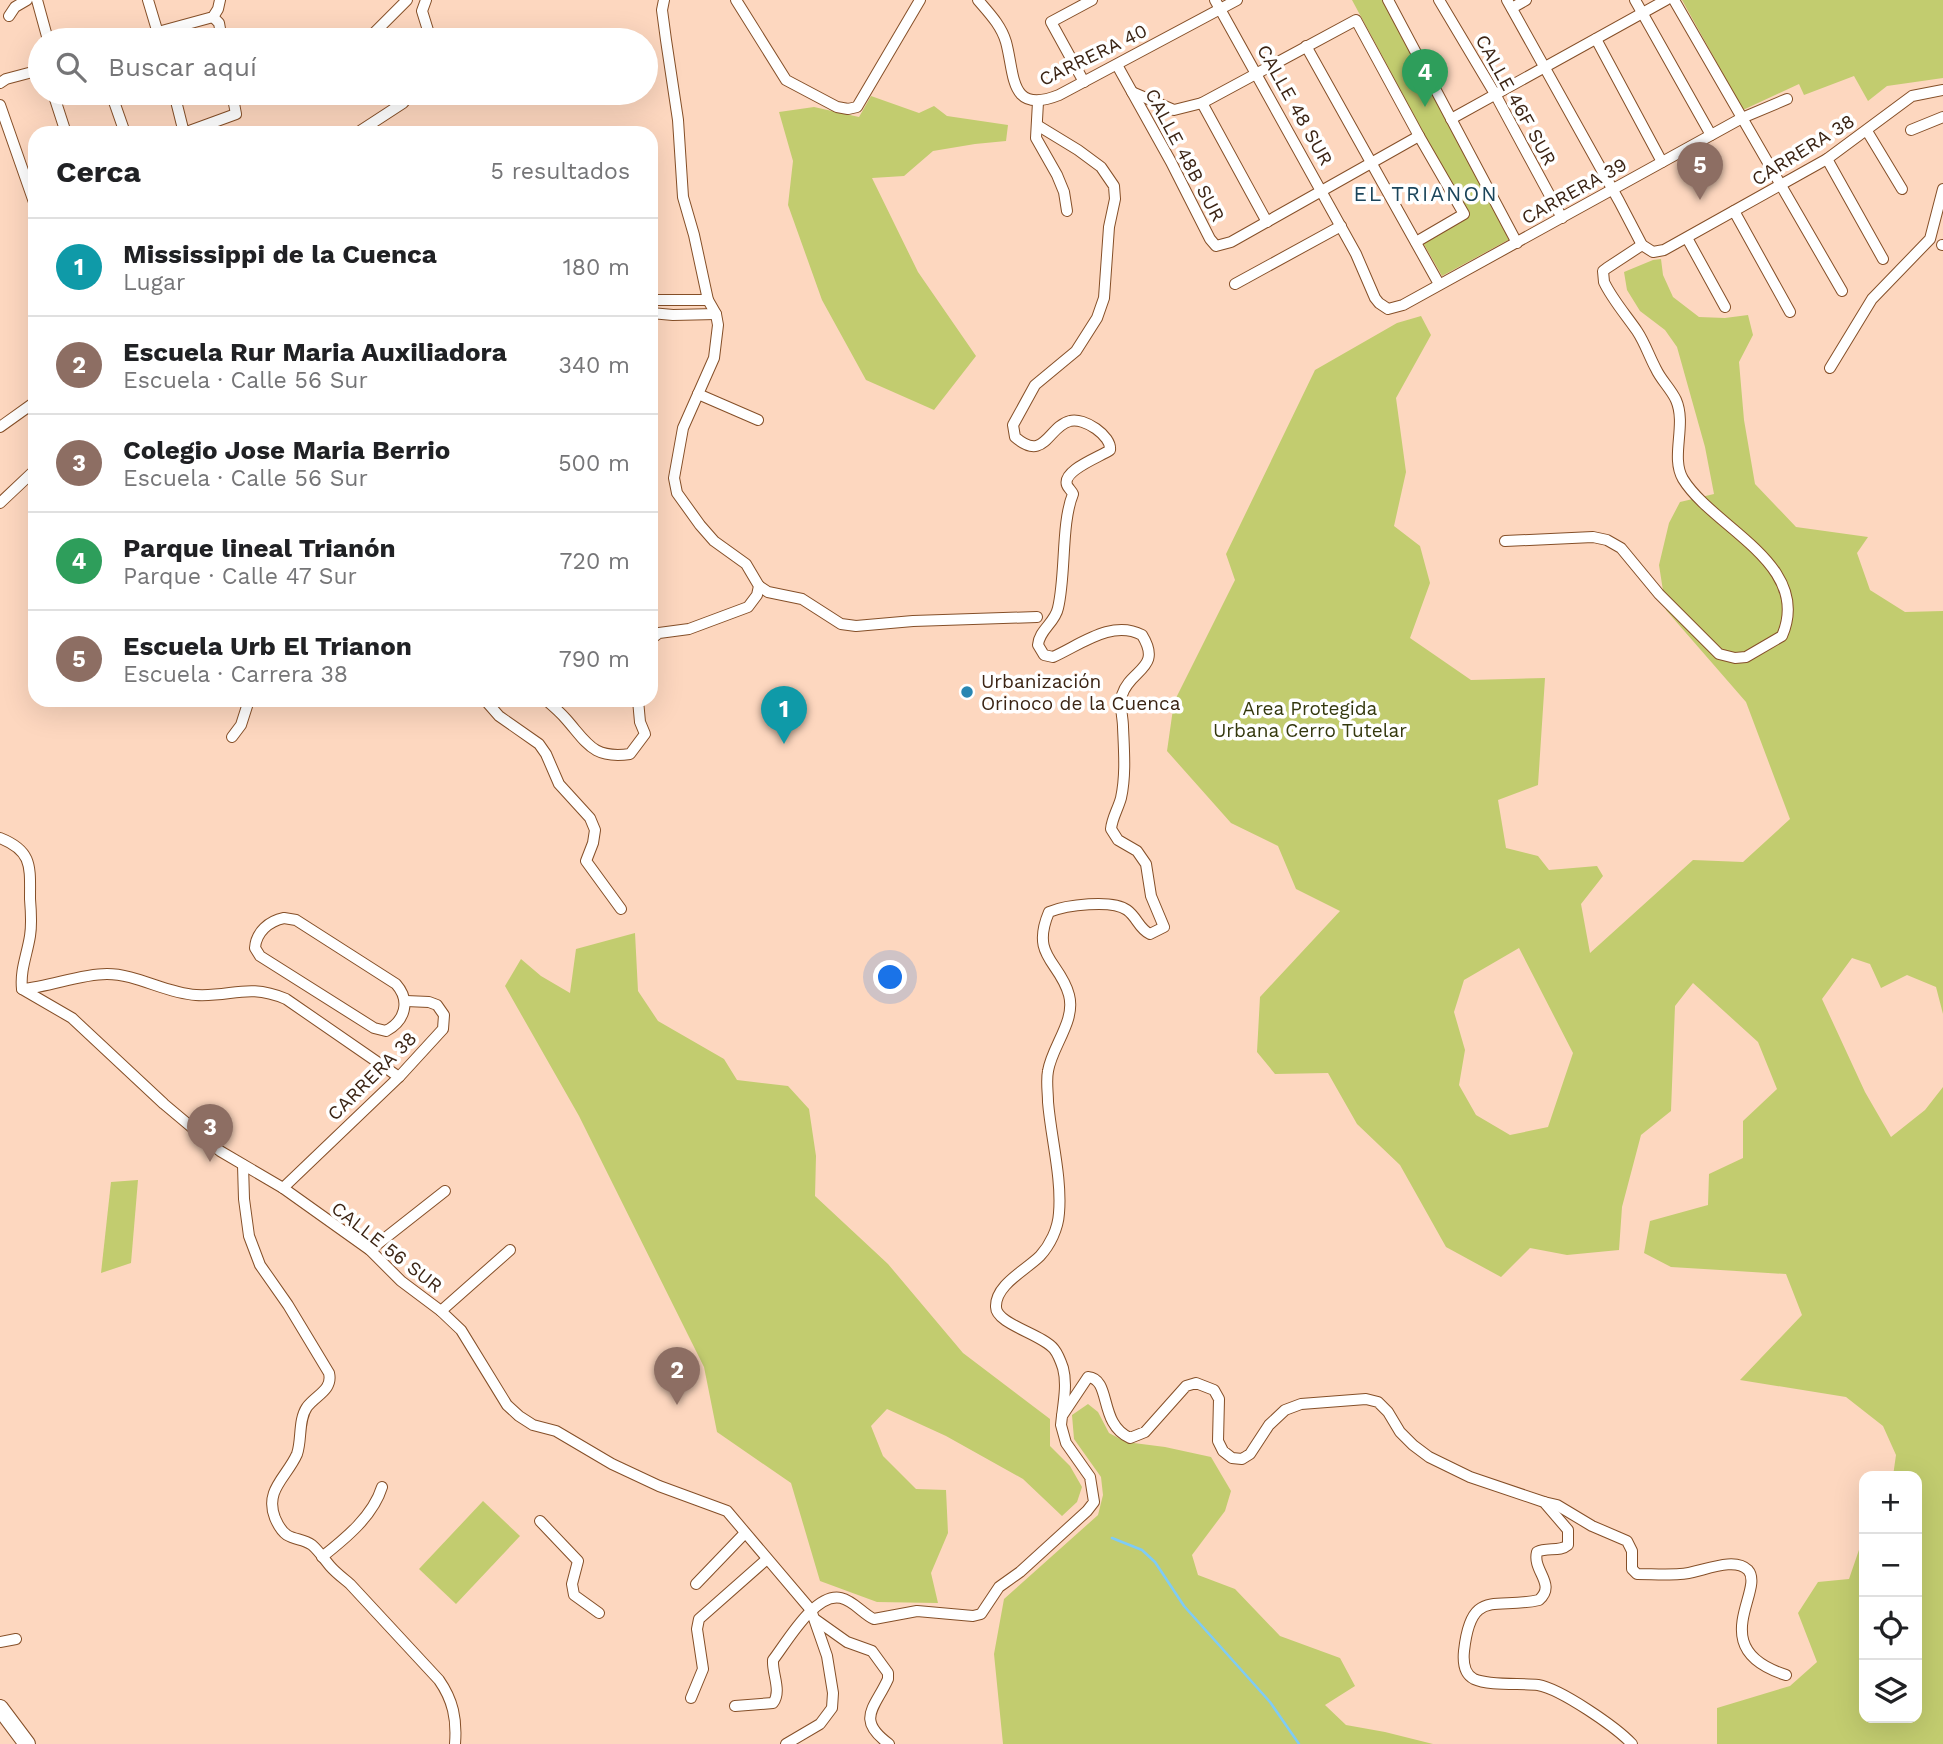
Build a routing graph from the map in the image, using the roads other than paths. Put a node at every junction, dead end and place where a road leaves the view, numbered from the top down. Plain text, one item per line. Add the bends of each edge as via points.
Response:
1 (27, 0) edge
2 (37, 0) edge
3 (148, 0) edge
4 (220, 0) edge
5 (407, 0) edge
6 (426, 0) edge
7 (664, 0) edge
8 (736, 0) edge
9 (920, 0) edge
10 (978, 0) edge
11 (1092, 0) edge
12 (1237, 0) edge
13 (1388, 0) edge
14 (1439, 0) edge
15 (1526, 0) edge
16 (1634, 0) edge
17 (1666, 0) edge
18 (1674, 0) edge
19 (1509, 4) edge
20 (1218, 5) edge
21 (1642, 13) junction
22 (9, 16) dead end
23 (213, 17) junction
24 (45, 28) edge
25 (157, 28) edge
26 (182, 28) edge
27 (220, 28) edge
28 (379, 28) edge
29 (427, 28) edge
30 (1596, 39) junction
31 (1306, 46) junction
32 (1117, 65) junction
33 (1545, 69) junction
34 (28, 73) edge
35 (1257, 73) junction
36 (1084, 82) junction
37 (0, 83) edge
38 (1943, 90) edge
39 (1132, 92) junction
40 (1495, 94) junction
41 (1787, 99) dead end
42 (1038, 102) junction
43 (1202, 103) junction
44 (0, 105) edge
45 (56, 105) edge
46 (115, 105) edge
47 (177, 105) edge
48 (234, 105) edge
49 (400, 105) edge
50 (1943, 117) edge
51 (1742, 118) junction
52 (1451, 119) junction
53 (1037, 125) junction
54 (64, 126) edge
55 (123, 126) edge
56 (182, 126) edge
57 (203, 126) edge
58 (367, 126) edge
59 (1911, 130) dead end
60 (1867, 131) junction
61 (1711, 135) junction
62 (1419, 136) junction
63 (1827, 159) junction
64 (1371, 162) junction
65 (1662, 162) junction
66 (28, 185) edge
67 (1780, 185) junction
68 (1902, 189) dead end
69 (1943, 189) edge
70 (1612, 190) junction
71 (1323, 192) junction
72 (1067, 211) dead end
73 (1734, 211) junction
74 (1562, 218) junction
75 (1267, 222) junction
76 (1341, 226) junction
77 (1687, 238) junction
78 (1416, 242) junction
79 (1517, 243) junction
80 (1642, 245) junction
81 (1883, 259) dead end
82 (1235, 284) dead end
83 (1439, 284) junction
84 (1842, 291) dead end
85 (658, 300) edge
86 (708, 300) junction
87 (1379, 303) joint
88 (1725, 307) dead end
89 (1790, 312) dead end
90 (658, 314) edge
91 (716, 314) junction
92 (1829, 368) dead end
93 (698, 394) junction
94 (28, 407) edge
95 (758, 420) dead end
96 (0, 427) edge
97 (28, 477) edge
98 (0, 503) edge
99 (1505, 541) dead end
100 (758, 586) junction
101 (1037, 617) dead end
102 (658, 635) edge
103 (247, 707) edge
104 (491, 707) edge
105 (554, 707) edge
106 (639, 707) edge
107 (232, 737) dead end
108 (0, 838) edge
109 (621, 909) dead end
110 (22, 989) junction
111 (406, 1002) junction
112 (399, 1077) junction
113 (243, 1165) junction
114 (283, 1188) junction
115 (445, 1191) dead end
116 (370, 1250) junction
117 (510, 1250) dead end
118 (441, 1311) junction
119 (1062, 1416) junction
120 (382, 1486) dead end
121 (1544, 1502) junction
122 (540, 1521) dead end
123 (745, 1533) junction
124 (322, 1557) junction
125 (767, 1559) junction
126 (696, 1584) dead end
127 (598, 1613) dead end
128 (814, 1615) junction
129 (16, 1639) dead end
130 (0, 1643) edge
131 (1786, 1675) dead end
132 (691, 1698) dead end
133 (735, 1706) dead end
134 (0, 1708) edge
135 (790, 1743) edge
136 (27, 1744) edge
137 (455, 1744) edge
138 (889, 1744) edge
139 (1632, 1744) edge

1 - 22 street
2 - 24 street
3 - 25 street
4 - 23 street
5 - 28 street
6 - 29 street via 422,11
7 - 86 street via 682,197
8 - 9 street via 786,80 848,109 857,107
10 - 42 street via 1003,34 1015,85 1023,96
11 - 36 street via 1051,22
12 - 20 street, CARRERA 40
13 - 52 street
14 - 40 street, CALLE 46F SUR
15 - 19 street
16 - 21 street
17 - 21 street
18 - 51 street
19 - 33 street
20 - 32 street, CARRERA 40
20 - 35 street, CALLE 48 SUR
21 - 30 street
21 - 61 street
23 - 26 street
23 - 27 street
30 - 33 street
30 - 65 street
31 - 35 street
31 - 62 street via 1356,20
31 - 64 street
32 - 36 street, CARRERA 40
32 - 39 street, CALLE 48B SUR
33 - 40 street
33 - 70 street
34 - 37 street
35 - 43 street
35 - 71 street, CALLE 48 SUR
36 - 42 street, CARRERA 40
38 - 60 street, CARRERA 38 via 1912,96
39 - 43 street via 1174,110
39 - 75 street, CALLE 48B SUR via 1212,243 1231,242
40 - 52 street
40 - 74 street, CALLE 46F SUR
41 - 51 street, CARRERA 39
42 - 53 street
43 - 75 street
44 - 66 street
45 - 54 street
46 - 55 street
47 - 56 street
48 - 57 street via 236,114
49 - 58 street
50 - 59 street
51 - 61 street, CARRERA 39
51 - 67 street
52 - 79 street
53 - 72 street via 1036,138 1057,175
53 - 119 street via 1101,167 1115,193 1104,298 1097,318 1076,351 1035,386 1013,425 1015,437 1034,446 1072,419 1094,428 1111,445 1067,479 1073,494 1059,606 1038,645 1053,657 1123,628 1138,632 1147,645 1146,666 1122,698 1124,770 1111,830 1146,864 1151,896 1164,927 1155,933 1145,932 1120,906 1062,907 1049,912 1043,926 1049,962 1069,994 1067,1021 1047,1083 1059,1216 1040,1256 998,1296 995,1305 1002,1319 1055,1349 1064,1371
60 - 63 street, CARRERA 38
60 - 68 street
61 - 65 street, CARRERA 39
62 - 64 street
62 - 78 street via 1464,214
63 - 67 street, CARRERA 38
63 - 81 street
64 - 71 street
64 - 78 street
65 - 70 street, CARRERA 39
67 - 73 street, CARRERA 38
67 - 84 street
69 - 92 street via 1930,239 1872,299
70 - 74 street, CARRERA 39
70 - 80 street
71 - 75 street
71 - 76 street, CALLE 48 SUR
73 - 77 street, CARRERA 38
73 - 89 street
74 - 79 street, CARRERA 39
76 - 82 street
76 - 87 street, CALLE 48 SUR
77 - 80 street, CARRERA 38 via 1658,252
77 - 88 street
78 - 83 street
79 - 83 street, CARRERA 39
80 - 99 street via 1607,268 1602,274 1605,286 1646,345 1677,403 1681,474 1705,504 1760,551 1783,588 1787,601 1783,636 1746,657 1719,654 1621,548 1607,540
83 - 87 street, CARRERA 39 via 1397,308
85 - 86 street
86 - 91 street
90 - 91 street
91 - 93 street via 714,358
93 - 95 street
93 - 100 street via 683,428 675,466 677,493 714,541 746,564
94 - 96 street
97 - 98 street
100 - 101 street via 802,598 841,624 856,626
100 - 102 street via 748,607 689,629
103 - 107 street
104 - 109 street via 539,744 559,783 590,818 595,830 586,861
105 - 106 street via 585,743 614,756 630,754 645,734
108 - 110 street via 15,844 30,866 30,933 21,969
110 - 112 street via 108,974 198,995 250,989 270,992
110 - 113 street, CALLE 56 SUR via 72,1018 164,1104
111 - 111 street via 396,984 296,920 273,922 256,939 260,956 378,1030 397,1023
111 - 112 street, CARRERA 38 via 434,1002 445,1019 443,1029
112 - 114 street, CARRERA 38
113 - 114 street, CALLE 56 SUR
113 - 124 street via 249,1236 260,1265 331,1380 303,1414 297,1454 280,1478 271,1505 279,1527 289,1537 306,1541
114 - 116 street, CALLE 56 SUR
115 - 116 street
116 - 118 street, CALLE 56 SUR
117 - 118 street
118 - 123 street, CALLE 56 SUR via 461,1330 507,1405 519,1416 659,1486 719,1506
119 - 121 street via 1083,1382 1096,1378 1114,1427 1130,1438 1145,1432 1186,1386 1205,1385 1219,1399 1218,1441 1223,1451 1242,1459 1285,1410 1301,1404 1366,1399 1378,1402 1413,1446 1429,1457 1470,1478
119 - 128 street via 1061,1433 1090,1477 1094,1502 999,1587 981,1614 917,1611 874,1619 842,1598 832,1598 820,1602
120 - 124 street via 365,1517
121 - 131 street via 1627,1541 1637,1574 1687,1574 1728,1564 1747,1569 1751,1577 1741,1622 1745,1646 1770,1670
121 - 139 street via 1568,1530 1568,1545 1537,1552 1536,1564 1546,1581 1539,1600 1495,1603 1473,1616 1465,1638 1466,1671 1477,1681 1557,1690
122 - 127 street via 578,1561 573,1595
123 - 125 street, CALLE 56 SUR
123 - 126 street
124 - 137 street via 439,1680 450,1696
125 - 128 street, CALLE 56 SUR
125 - 132 street via 699,1619 703,1669
128 - 133 street via 773,1660 777,1699
128 - 135 street via 827,1656 832,1708 820,1724
128 - 138 street via 848,1642 872,1651 887,1673 869,1715 874,1732
129 - 130 street
134 - 136 street

